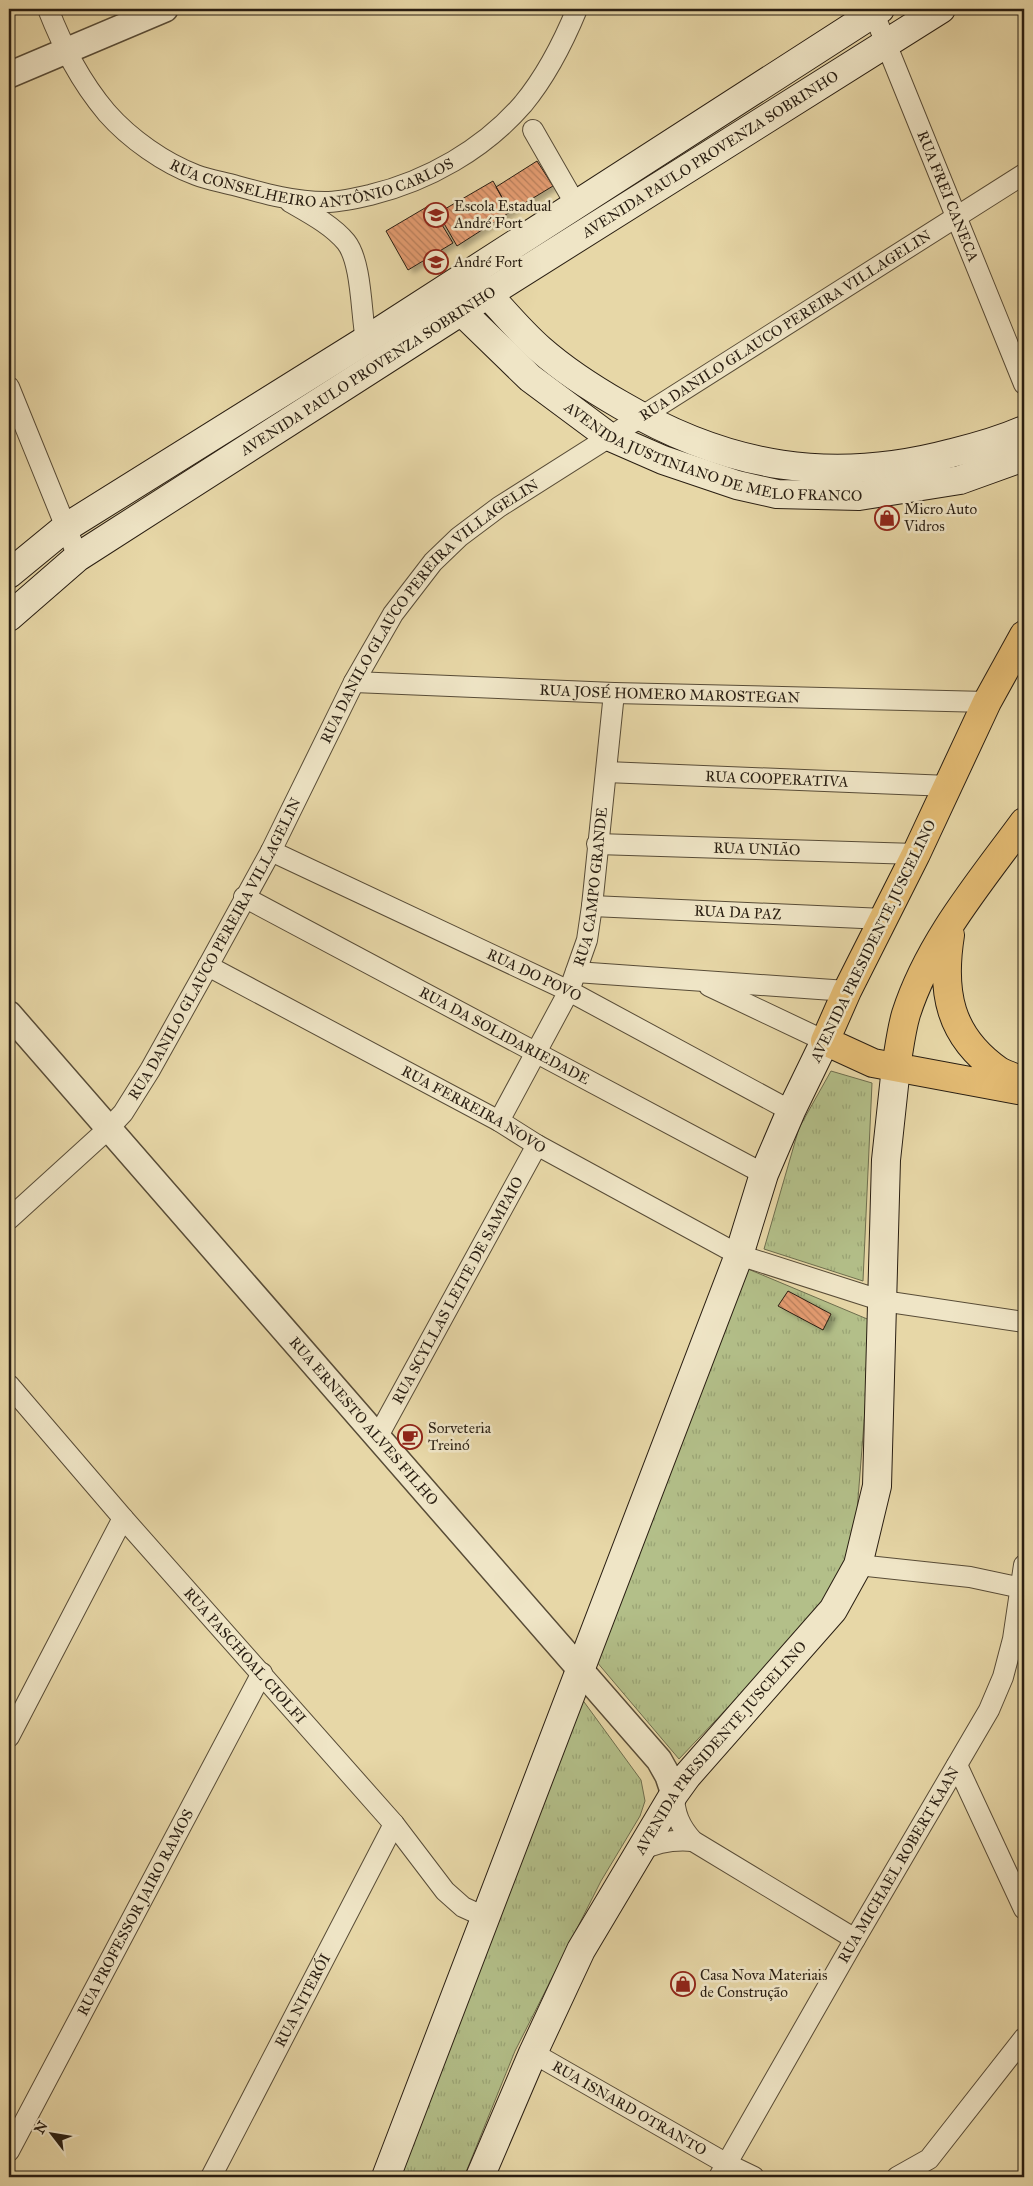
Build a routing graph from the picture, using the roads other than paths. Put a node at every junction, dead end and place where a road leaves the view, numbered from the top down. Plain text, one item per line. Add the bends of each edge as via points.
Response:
1 (48, 9) edge
2 (165, 9) edge
3 (577, 9) edge
4 (941, 9) edge
5 (875, 10) edge
6 (885, 44) junction
7 (65, 50) junction
8 (9, 75) edge
9 (533, 130) dead end
10 (1024, 174) edge
11 (284, 198) junction
12 (576, 205) junction
13 (957, 218) junction
14 (469, 274) junction
15 (444, 290) junction
16 (488, 294) junction
17 (461, 311) junction
18 (366, 340) junction
19 (1024, 384) edge
20 (9, 387) edge
21 (642, 418) junction
22 (1024, 430) edge
23 (608, 436) junction
24 (1024, 457) edge
25 (65, 528) junction
26 (78, 557) junction
27 (9, 574) edge
28 (9, 617) edge
29 (1024, 635) edge
30 (354, 682) junction
31 (614, 693) junction
32 (987, 702) junction
33 (606, 772) junction
34 (949, 786) junction
35 (1024, 822) edge
36 (597, 844) junction
37 (271, 851) junction
38 (916, 854) junction
39 (244, 897) junction
40 (592, 906) junction
41 (953, 918) junction
42 (884, 919) junction
43 (208, 966) junction
44 (576, 972) junction
45 (701, 982) junction
46 (568, 991) junction
47 (847, 991) junction
48 (9, 1014) edge
49 (825, 1042) junction
50 (536, 1052) junction
51 (896, 1067) junction
52 (1024, 1080) edge
53 (1024, 1091) edge
54 (791, 1111) junction
55 (500, 1121) junction
56 (108, 1129) junction
57 (537, 1145) junction
58 (764, 1174) junction
59 (9, 1219) edge
60 (739, 1255) junction
61 (883, 1301) junction
62 (1024, 1322) edge
63 (9, 1385) edge
64 (378, 1436) junction
65 (123, 1518) junction
66 (858, 1564) junction
67 (1024, 1565) edge
68 (1023, 1590) edge
69 (579, 1668) junction
70 (262, 1673) junction
71 (9, 1737) edge
72 (957, 1765) junction
73 (674, 1794) junction
74 (394, 1824) junction
75 (693, 1841) junction
76 (639, 1851) junction
77 (1024, 1909) edge
78 (485, 1917) junction
79 (855, 1939) junction
80 (1024, 2038) edge
81 (533, 2053) junction
82 (9, 2150) edge
83 (723, 2171) edge
84 (211, 2177) edge
85 (386, 2177) edge
86 (480, 2177) edge
87 (754, 2177) edge
88 (897, 2177) edge

1 - 7 street, RUA CONSELHEIRO ANTÔNIO CARLOS
2 - 7 street
3 - 11 street, RUA CONSELHEIRO ANTÔNIO CARLOS via 552,62 522,104 490,135 446,166 394,189 356,198 327,202
4 - 6 main road, AVENIDA PAULO PROVENZA SOBRINHO
5 - 6 street, RUA FREI CANECA
5 - 12 main road, AVENIDA PAULO PROVENZA SOBRINHO
6 - 13 street, RUA FREI CANECA
6 - 16 main road, AVENIDA PAULO PROVENZA SOBRINHO
7 - 8 street
7 - 11 street, RUA CONSELHEIRO ANTÔNIO CARLOS via 82,80 108,114 138,142 196,175
9 - 12 street
10 - 13 street, RUA DANILO GLAUCO PEREIRA VILLAGELIN
11 - 18 street via 325,224 347,243 355,260
12 - 14 main road, AVENIDA PAULO PROVENZA SOBRINHO
13 - 19 street, RUA FREI CANECA
13 - 21 street, RUA DANILO GLAUCO PEREIRA VILLAGELIN
14 - 15 main road, AVENIDA PAULO PROVENZA SOBRINHO
14 - 16 main road, AVENIDA JUSTINIANO DE MELO FRANCO
15 - 17 main road, AVENIDA JUSTINIANO DE MELO FRANCO
15 - 18 main road, AVENIDA PAULO PROVENZA SOBRINHO
16 - 17 main road, AVENIDA PAULO PROVENZA SOBRINHO
16 - 21 main road, AVENIDA JUSTINIANO DE MELO FRANCO via 540,349 584,383
17 - 23 main road, AVENIDA JUSTINIANO DE MELO FRANCO via 530,378
17 - 26 main road, AVENIDA PAULO PROVENZA SOBRINHO
18 - 25 main road, AVENIDA PAULO PROVENZA SOBRINHO
20 - 25 street
21 - 22 main road, AVENIDA JUSTINIANO DE MELO FRANCO via 744,458 812,469 875,468 931,459 992,443
21 - 23 street, RUA DANILO GLAUCO PEREIRA VILLAGELIN
23 - 24 main road, AVENIDA JUSTINIANO DE MELO FRANCO via 729,483 776,494 804,496 859,496 933,485 960,480
23 - 30 street, RUA DANILO GLAUCO PEREIRA VILLAGELIN via 499,507 452,543 393,614
25 - 26 street
25 - 27 main road, AVENIDA PAULO PROVENZA SOBRINHO
26 - 28 main road, AVENIDA PAULO PROVENZA SOBRINHO
29 - 32 main road, AVENIDA PRESIDENTE JUSCELINO
30 - 31 street, RUA JOSÉ HOMERO MAROSTEGAN
30 - 37 street, RUA DANILO GLAUCO PEREIRA VILLAGELIN
31 - 32 street, RUA JOSÉ HOMERO MAROSTEGAN
31 - 33 street, RUA CAMPO GRANDE
32 - 34 main road, AVENIDA PRESIDENTE JUSCELINO
33 - 34 street, RUA COOPERATIVA
33 - 36 street, RUA CAMPO GRANDE
34 - 38 main road, AVENIDA PRESIDENTE JUSCELINO
35 - 41 main road, AVENIDA PRESIDENTE JUSCELINO
36 - 38 street, RUA UNIÃO
36 - 40 street, RUA CAMPO GRANDE
37 - 39 street, RUA DANILO GLAUCO PEREIRA VILLAGELIN
37 - 46 street, RUA DO POVO
38 - 42 main road, AVENIDA PRESIDENTE JUSCELINO
39 - 43 street, RUA DANILO GLAUCO PEREIRA VILLAGELIN
39 - 50 street, RUA DA SOLIDARIEDADE
40 - 42 street, RUA DA PAZ
40 - 44 street, RUA CAMPO GRANDE via 587,940
41 - 51 main road, AVENIDA PRESIDENTE JUSCELINO via 921,977 906,1015
41 - 52 main road via 946,963 950,1010 970,1045 1000,1072
42 - 47 main road, AVENIDA PRESIDENTE JUSCELINO
43 - 55 street, RUA FERREIRA NOVO
43 - 56 street, RUA DANILO GLAUCO PEREIRA VILLAGELIN via 150,1070 123,1113
44 - 45 street, RUA DO POVO
44 - 46 street, RUA CAMPO GRANDE
45 - 47 street, RUA DO POVO
45 - 49 street
46 - 50 street, RUA CAMPO GRANDE
46 - 54 street, RUA DO POVO
47 - 49 main road, AVENIDA PRESIDENTE JUSCELINO
48 - 56 street, RUA ERNESTO ALVES FILHO
49 - 51 main road via 873,1063
49 - 54 main road, AVENIDA PRESIDENTE JUSCELINO
50 - 55 street, RUA CAMPO GRANDE
50 - 58 street, RUA DA SOLIDARIEDADE
51 - 53 main road
51 - 61 main road, AVENIDA PRESIDENTE JUSCELINO via 886,1160
54 - 58 main road, AVENIDA PRESIDENTE JUSCELINO
55 - 57 street, RUA FERREIRA NOVO
56 - 59 street, RUA DANILO GLAUCO PEREIRA VILLAGELIN
56 - 64 street, RUA ERNESTO ALVES FILHO
57 - 60 street, RUA FERREIRA NOVO
57 - 64 street, RUA SCYLLAS LEITE DE SAMPAIO
58 - 60 main road, AVENIDA PRESIDENTE JUSCELINO
60 - 61 street
60 - 69 main road, AVENIDA PRESIDENTE JUSCELINO
61 - 62 street
61 - 66 main road, AVENIDA PRESIDENTE JUSCELINO via 877,1486
63 - 65 street, RUA PASCHOAL CIOLFI
64 - 69 street, RUA ERNESTO ALVES FILHO
65 - 70 street, RUA PASCHOAL CIOLFI
65 - 71 street
66 - 68 street via 970,1577
66 - 73 main road, AVENIDA PRESIDENTE JUSCELINO via 833,1610
67 - 68 street, RUA MICHAEL ROBERT KAAN
68 - 72 street, RUA MICHAEL ROBERT KAAN via 1003,1677 989,1710
69 - 73 street, RUA ERNESTO ALVES FILHO via 659,1760
69 - 78 main road, AVENIDA PRESIDENTE JUSCELINO
70 - 74 street, RUA PASCHOAL CIOLFI
70 - 82 street, RUA PROFESSOR JAIRO RAMOS
72 - 77 street
72 - 79 street, RUA MICHAEL ROBERT KAAN
73 - 75 street, RUA ERNESTO ALVES FILHO via 680,1825
73 - 76 main road, AVENIDA PRESIDENTE JUSCELINO
74 - 78 street, RUA PASCHOAL CIOLFI via 445,1891 464,1907
74 - 84 street, RUA NITERÓI
75 - 76 street via 660,1842
75 - 79 street, RUA ERNESTO ALVES FILHO
76 - 81 main road, AVENIDA PRESIDENTE JUSCELINO via 581,1950
78 - 85 main road, AVENIDA PRESIDENTE JUSCELINO
79 - 83 street, RUA MICHAEL ROBERT KAAN
80 - 88 street via 930,2159
81 - 83 street, RUA ISNARD OTRANTO
81 - 86 main road, AVENIDA PRESIDENTE JUSCELINO
83 - 87 street, RUA ISNARD OTRANTO

